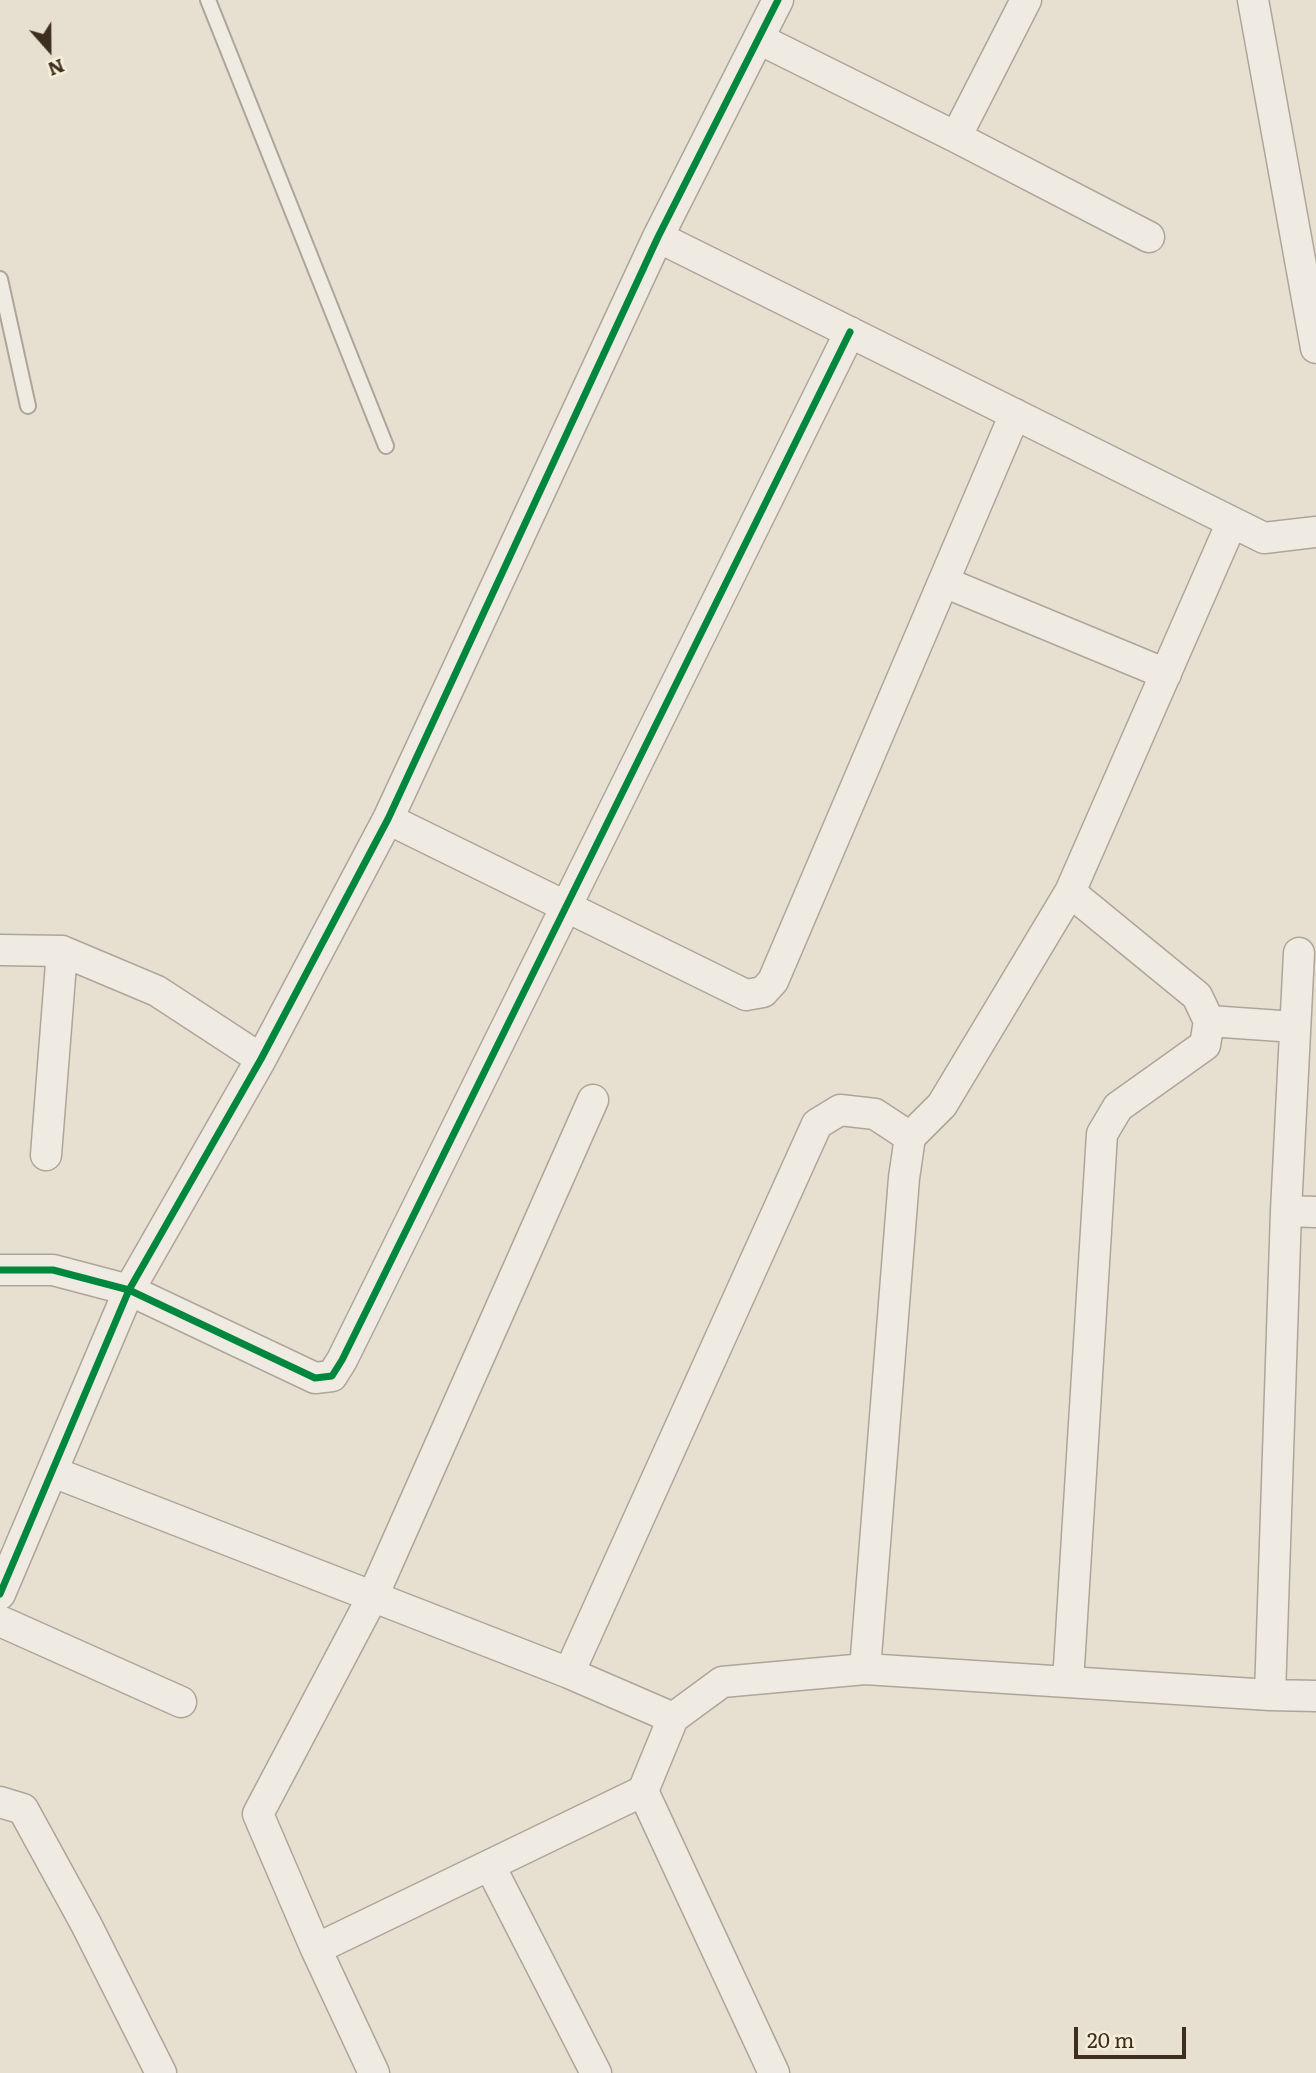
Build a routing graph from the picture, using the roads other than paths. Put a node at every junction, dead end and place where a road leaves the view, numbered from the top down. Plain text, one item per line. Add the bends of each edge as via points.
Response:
1 (208, 0) edge
2 (778, 0) edge
3 (1026, 0) edge
4 (1253, 0) edge
5 (759, 39) junction
6 (956, 136) junction
7 (658, 237) junction
8 (1149, 237) dead end
9 (0, 279) edge
10 (850, 332) junction
11 (1316, 348) edge
12 (28, 405) dead end
13 (1015, 414) junction
14 (386, 446) dead end
15 (1232, 522) junction
16 (1316, 532) edge
17 (944, 582) junction
18 (1166, 674) junction
19 (388, 819) junction
20 (1070, 892) junction
21 (566, 907) junction
22 (0, 950) edge
23 (62, 951) junction
24 (1299, 953) dead end
25 (1209, 1021) junction
26 (1295, 1027) junction
27 (261, 1059) junction
28 (593, 1100) dead end
29 (910, 1137) junction
30 (46, 1155) dead end
31 (1286, 1211) junction
32 (1316, 1212) edge
33 (0, 1270) edge
34 (129, 1290) junction
35 (53, 1472) junction
36 (0, 1594) edge
37 (373, 1596) junction
38 (0, 1621) edge
39 (865, 1669) junction
40 (569, 1673) junction
41 (1068, 1682) junction
42 (1270, 1695) junction
43 (1316, 1696) edge
44 (181, 1702) dead end
45 (673, 1718) junction
46 (643, 1791) junction
47 (0, 1802) edge
48 (490, 1866) junction
49 (316, 1949) junction
50 (161, 2073) edge
51 (373, 2073) edge
52 (596, 2073) edge
53 (774, 2073) edge

1 - 14 lane
2 - 5 street
3 - 6 street
4 - 11 street
5 - 6 street
5 - 7 street
6 - 8 street
7 - 10 street
7 - 19 street
9 - 12 lane
10 - 13 street
10 - 21 street
13 - 15 street
13 - 17 street
15 - 16 street via 1264,538
15 - 18 street
17 - 18 street
17 - 21 street via 774,981 763,992 746,995
18 - 20 street
19 - 21 street
19 - 27 street
20 - 25 street via 1197,996
20 - 29 street via 942,1105
21 - 34 street via 331,1376 314,1378
22 - 23 street
23 - 27 street via 157,990
23 - 30 street
24 - 26 street
25 - 26 street
25 - 41 street via 1205,1045 1118,1107 1102,1134
26 - 31 street
27 - 34 street
28 - 37 street
29 - 39 street
29 - 40 street via 875,1114 840,1110 817,1124
31 - 32 street
31 - 42 street
33 - 34 street via 53,1270
34 - 35 street
35 - 36 street
35 - 37 street
37 - 40 street
37 - 49 street via 258,1814
38 - 44 street
39 - 41 street
39 - 45 street via 722,1682
40 - 45 street
41 - 42 street
42 - 43 street
45 - 46 street
46 - 48 street
46 - 53 street
47 - 50 street via 23,1810
48 - 49 street
48 - 52 street
49 - 51 street

